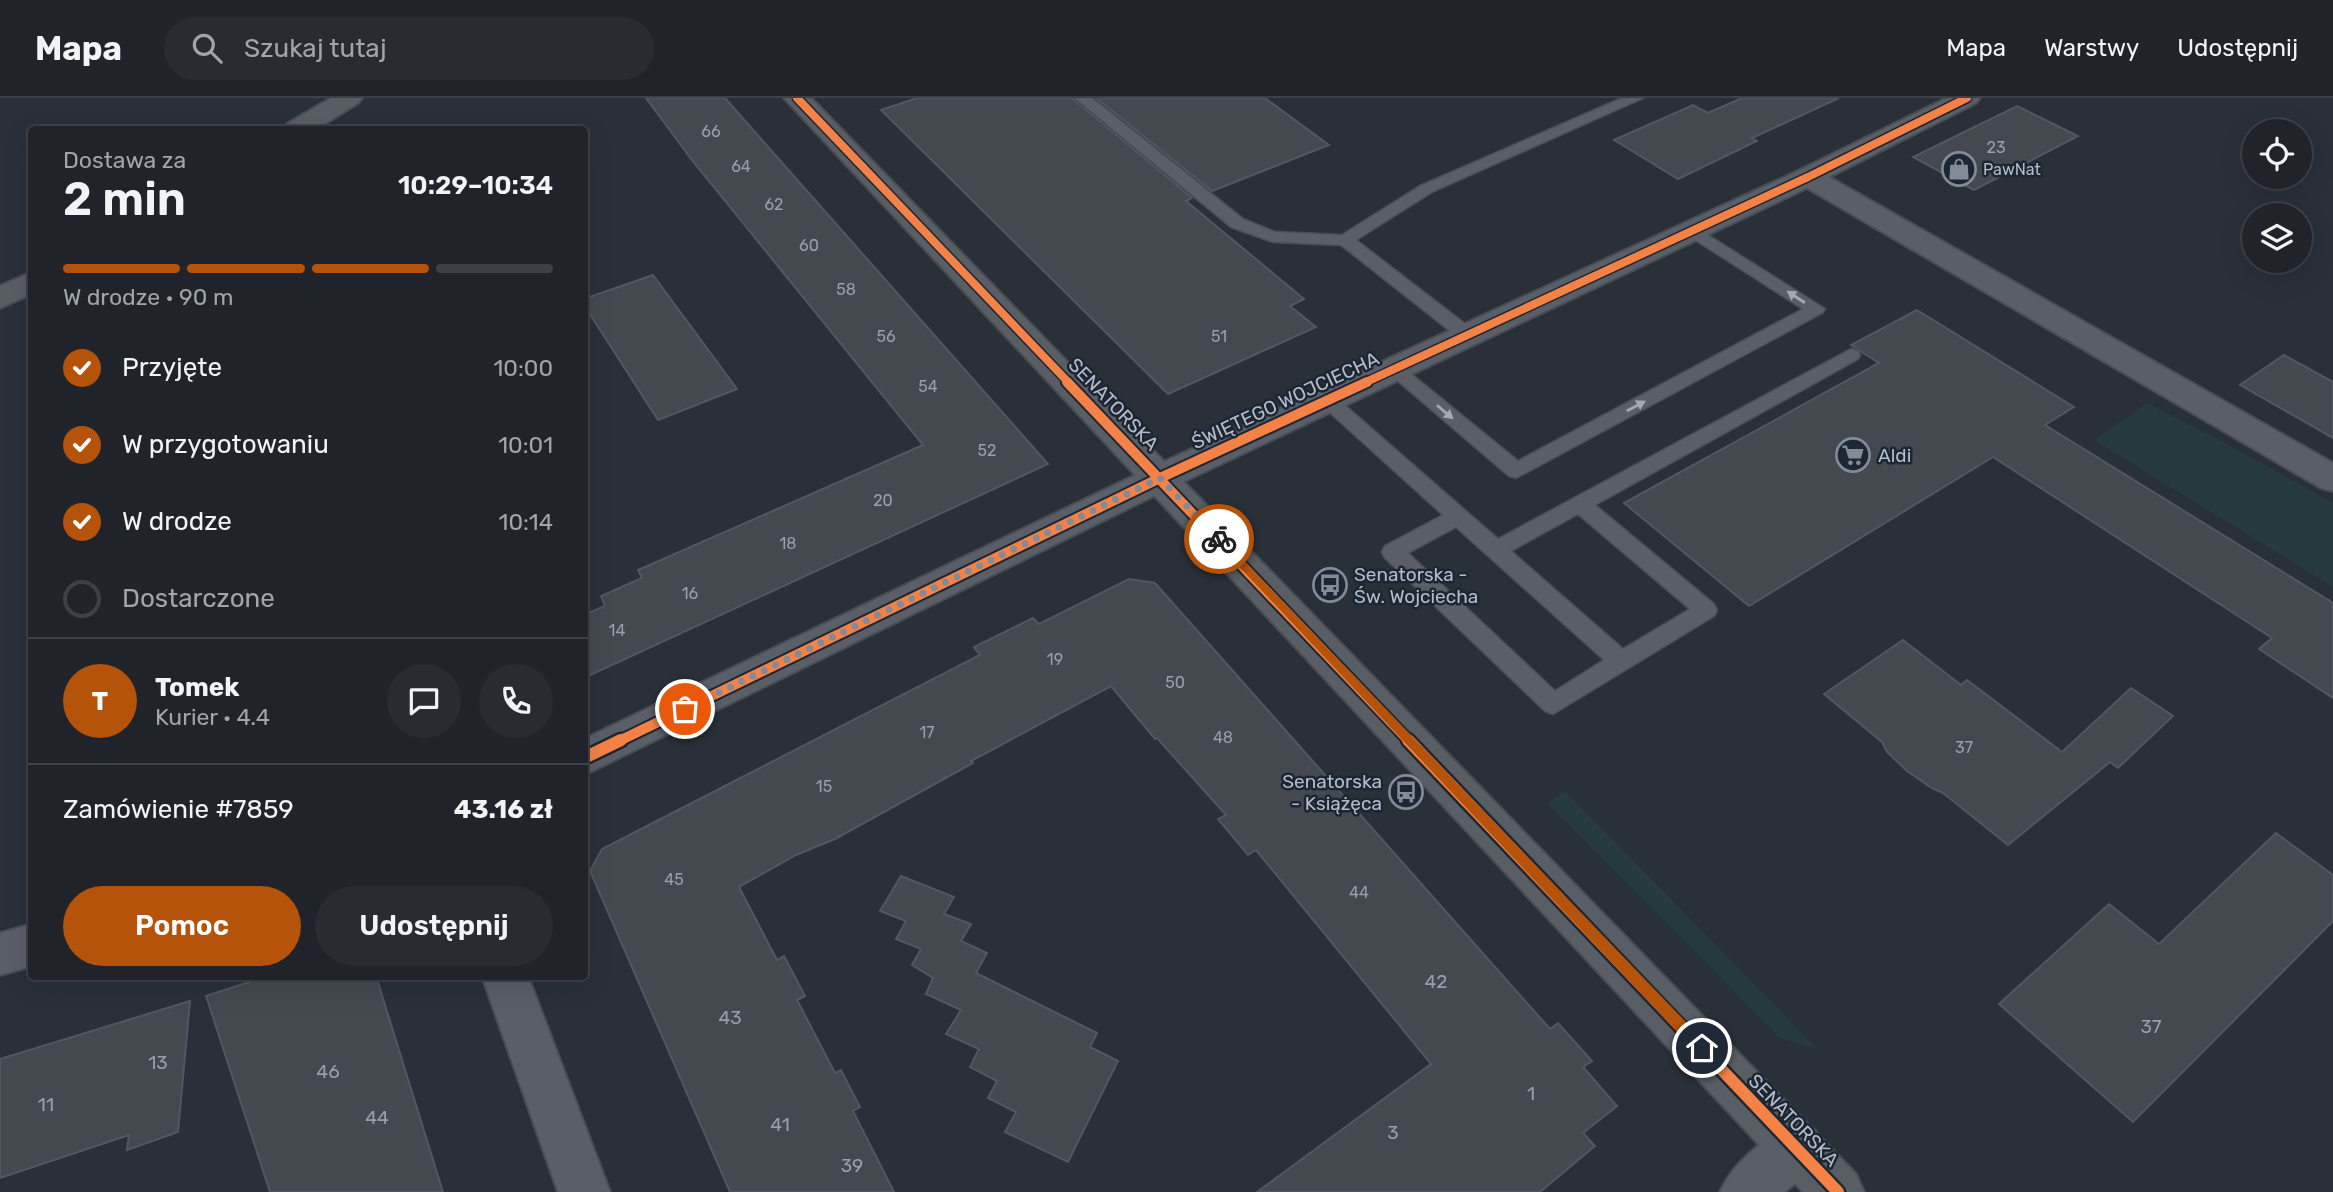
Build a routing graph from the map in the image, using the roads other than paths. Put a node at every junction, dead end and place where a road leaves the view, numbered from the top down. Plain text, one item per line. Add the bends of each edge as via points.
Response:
1 (349, 98) edge
2 (797, 98) edge
3 (1083, 98) edge
4 (1635, 98) edge
5 (1967, 98) edge
6 (303, 126) edge
7 (1808, 177) junction
8 (1692, 230) junction
9 (1345, 240) junction
10 (28, 283) edge
11 (0, 299) edge
12 (1466, 334) junction
13 (1851, 355) dead end
14 (1393, 369) junction
15 (1326, 400) junction
16 (1160, 478) junction
17 (2333, 479) edge
18 (1580, 504) junction
19 (1458, 516) junction
20 (1497, 549) junction
21 (1621, 661) junction
22 (588, 756) edge
23 (28, 946) edge
24 (0, 954) edge
25 (506, 980) edge
26 (1797, 1148) junction
27 (584, 1192) edge
28 (1746, 1192) edge
29 (1838, 1192) edge

1 - 6 street
2 - 16 street, SENATORSKA
3 - 9 lane via 1237,223 1273,237
4 - 9 lane via 1426,189
5 - 7 street, ŚWIĘTEGO WOJCIECHA
7 - 8 street, ŚWIĘTEGO WOJCIECHA
7 - 17 street
8 - 12 street, ŚWIĘTEGO WOJCIECHA
14 -> 8 lane via 1516,471 1816,309
9 - 12 lane
10 - 11 street
12 - 14 street, ŚWIĘTEGO WOJCIECHA
13 - 18 lane
14 - 15 street, ŚWIĘTEGO WOJCIECHA
15 - 16 street, ŚWIĘTEGO WOJCIECHA
15 - 19 lane
16 - 22 street, ŚWIĘTEGO WOJCIECHA
16 - 26 street, SENATORSKA
18 - 20 lane
18 - 21 lane via 1706,610
19 - 20 lane
19 - 21 lane via 1393,552 1553,704
20 - 21 lane
23 - 24 street
25 - 27 street
26 - 28 street
26 - 29 street, SENATORSKA

